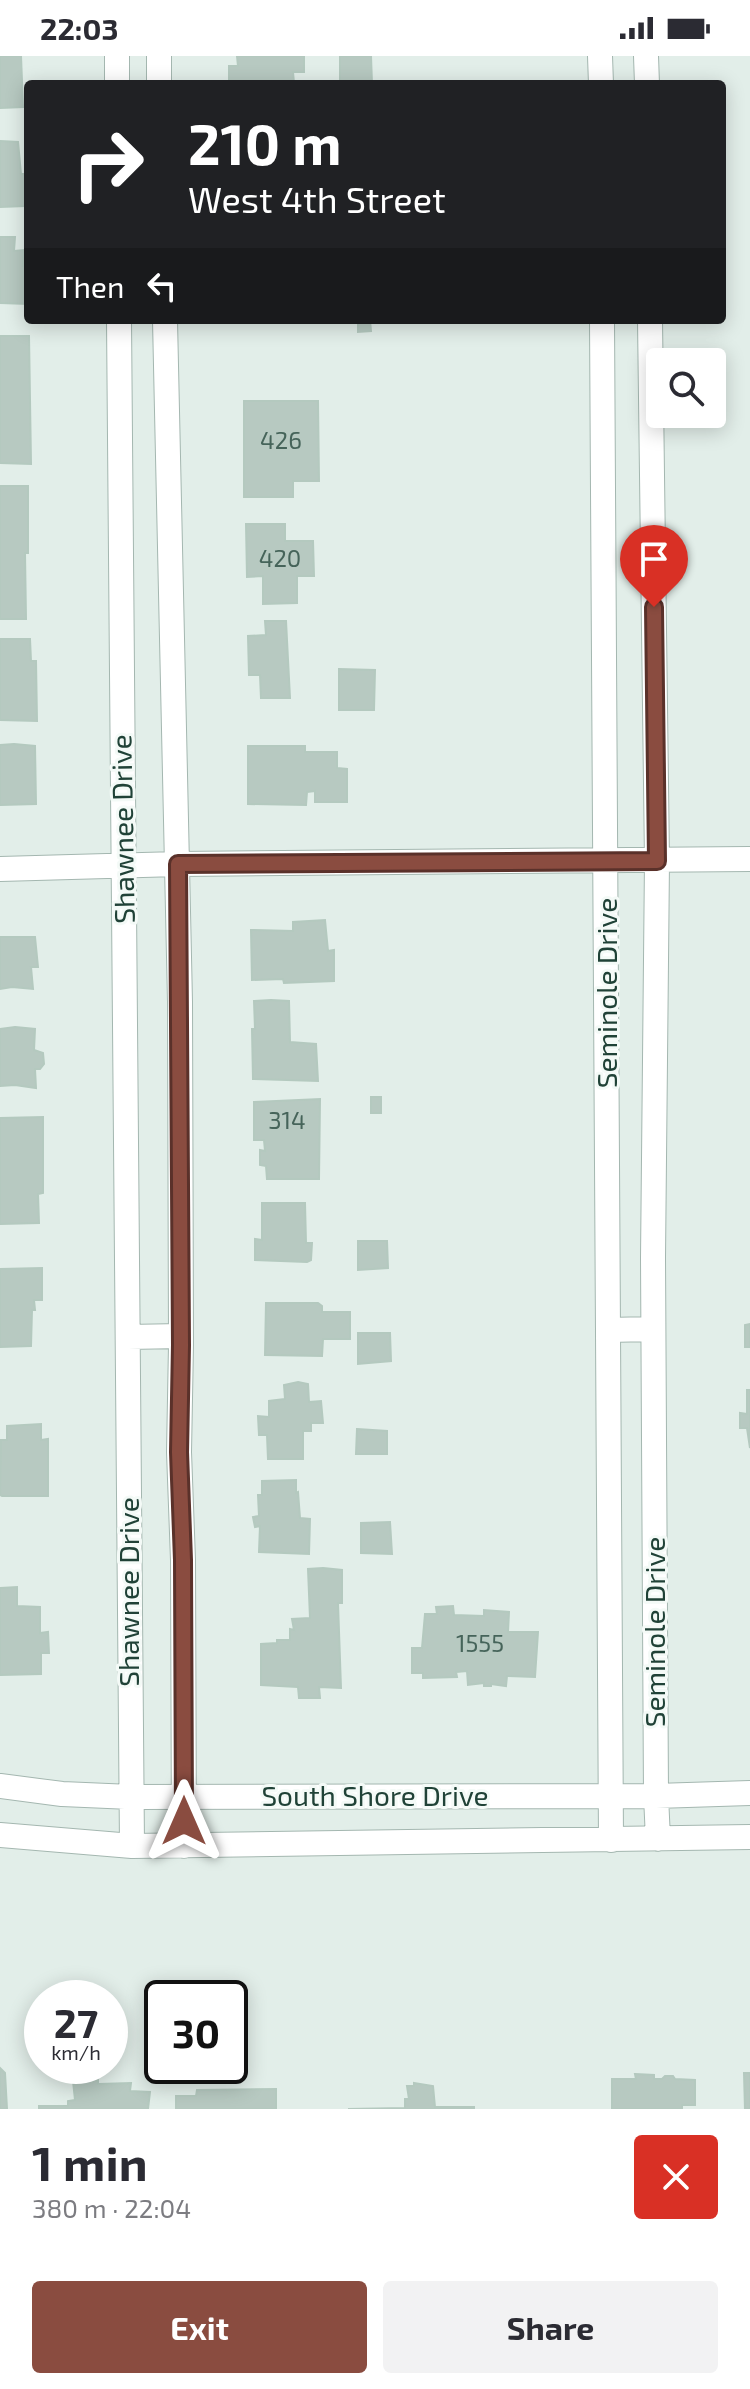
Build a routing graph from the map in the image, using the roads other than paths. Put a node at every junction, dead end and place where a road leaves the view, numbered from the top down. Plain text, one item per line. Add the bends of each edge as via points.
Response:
1 (117, 56) edge
2 (159, 56) edge
3 (600, 56) edge
4 (646, 56) edge
5 (117, 80) edge
6 (159, 80) edge
7 (601, 80) edge
8 (647, 80) edge
9 (119, 324) edge
10 (165, 324) edge
11 (602, 324) edge
12 (650, 324) edge
13 (750, 859) edge
14 (607, 861) junction
15 (657, 861) junction
16 (178, 864) junction
17 (124, 867) junction
18 (0, 869) edge
19 (653, 1329) junction
20 (608, 1330) junction
21 (181, 1336) junction
22 (128, 1337) junction
23 (0, 1786) edge
24 (750, 1793) edge
25 (610, 1795) junction
26 (656, 1796) junction
27 (131, 1797) junction
28 (183, 1797) junction
29 (0, 1835) edge
30 (750, 1837) edge
31 (658, 1839) junction
32 (611, 1840) junction
33 (132, 1846) junction
34 (184, 1846) junction

1 - 5 street
2 - 6 street
3 - 7 street
4 - 8 street
9 - 17 street, Shawnee Drive
10 - 16 street, Shawnee Drive
11 - 14 street, Seminole Drive
12 - 15 street, Seminole Drive
13 - 15 street
14 - 15 street
14 - 16 street
14 - 20 street, Seminole Drive
15 - 19 street, Seminole Drive
16 - 17 street
16 - 21 street, Shawnee Drive
17 - 18 street
17 - 22 street, Shawnee Drive
19 - 20 street
19 - 26 street, Seminole Drive
20 - 25 street, Seminole Drive
21 - 22 street
21 - 28 street, Shawnee Drive
22 - 27 street, Shawnee Drive
23 - 27 street, South Shore Drive
24 - 26 street, South Shore Drive
25 - 26 street, South Shore Drive
25 - 28 street, South Shore Drive
25 - 32 street, Seminole Drive
26 - 31 street, Seminole Drive
27 - 28 street, South Shore Drive
27 - 33 street, Shawnee Drive
28 - 34 street, Shawnee Drive
29 - 33 street, South Shore Drive
30 - 31 street, South Shore Drive
31 - 32 street, South Shore Drive
32 - 34 street, South Shore Drive
33 - 34 street, South Shore Drive

